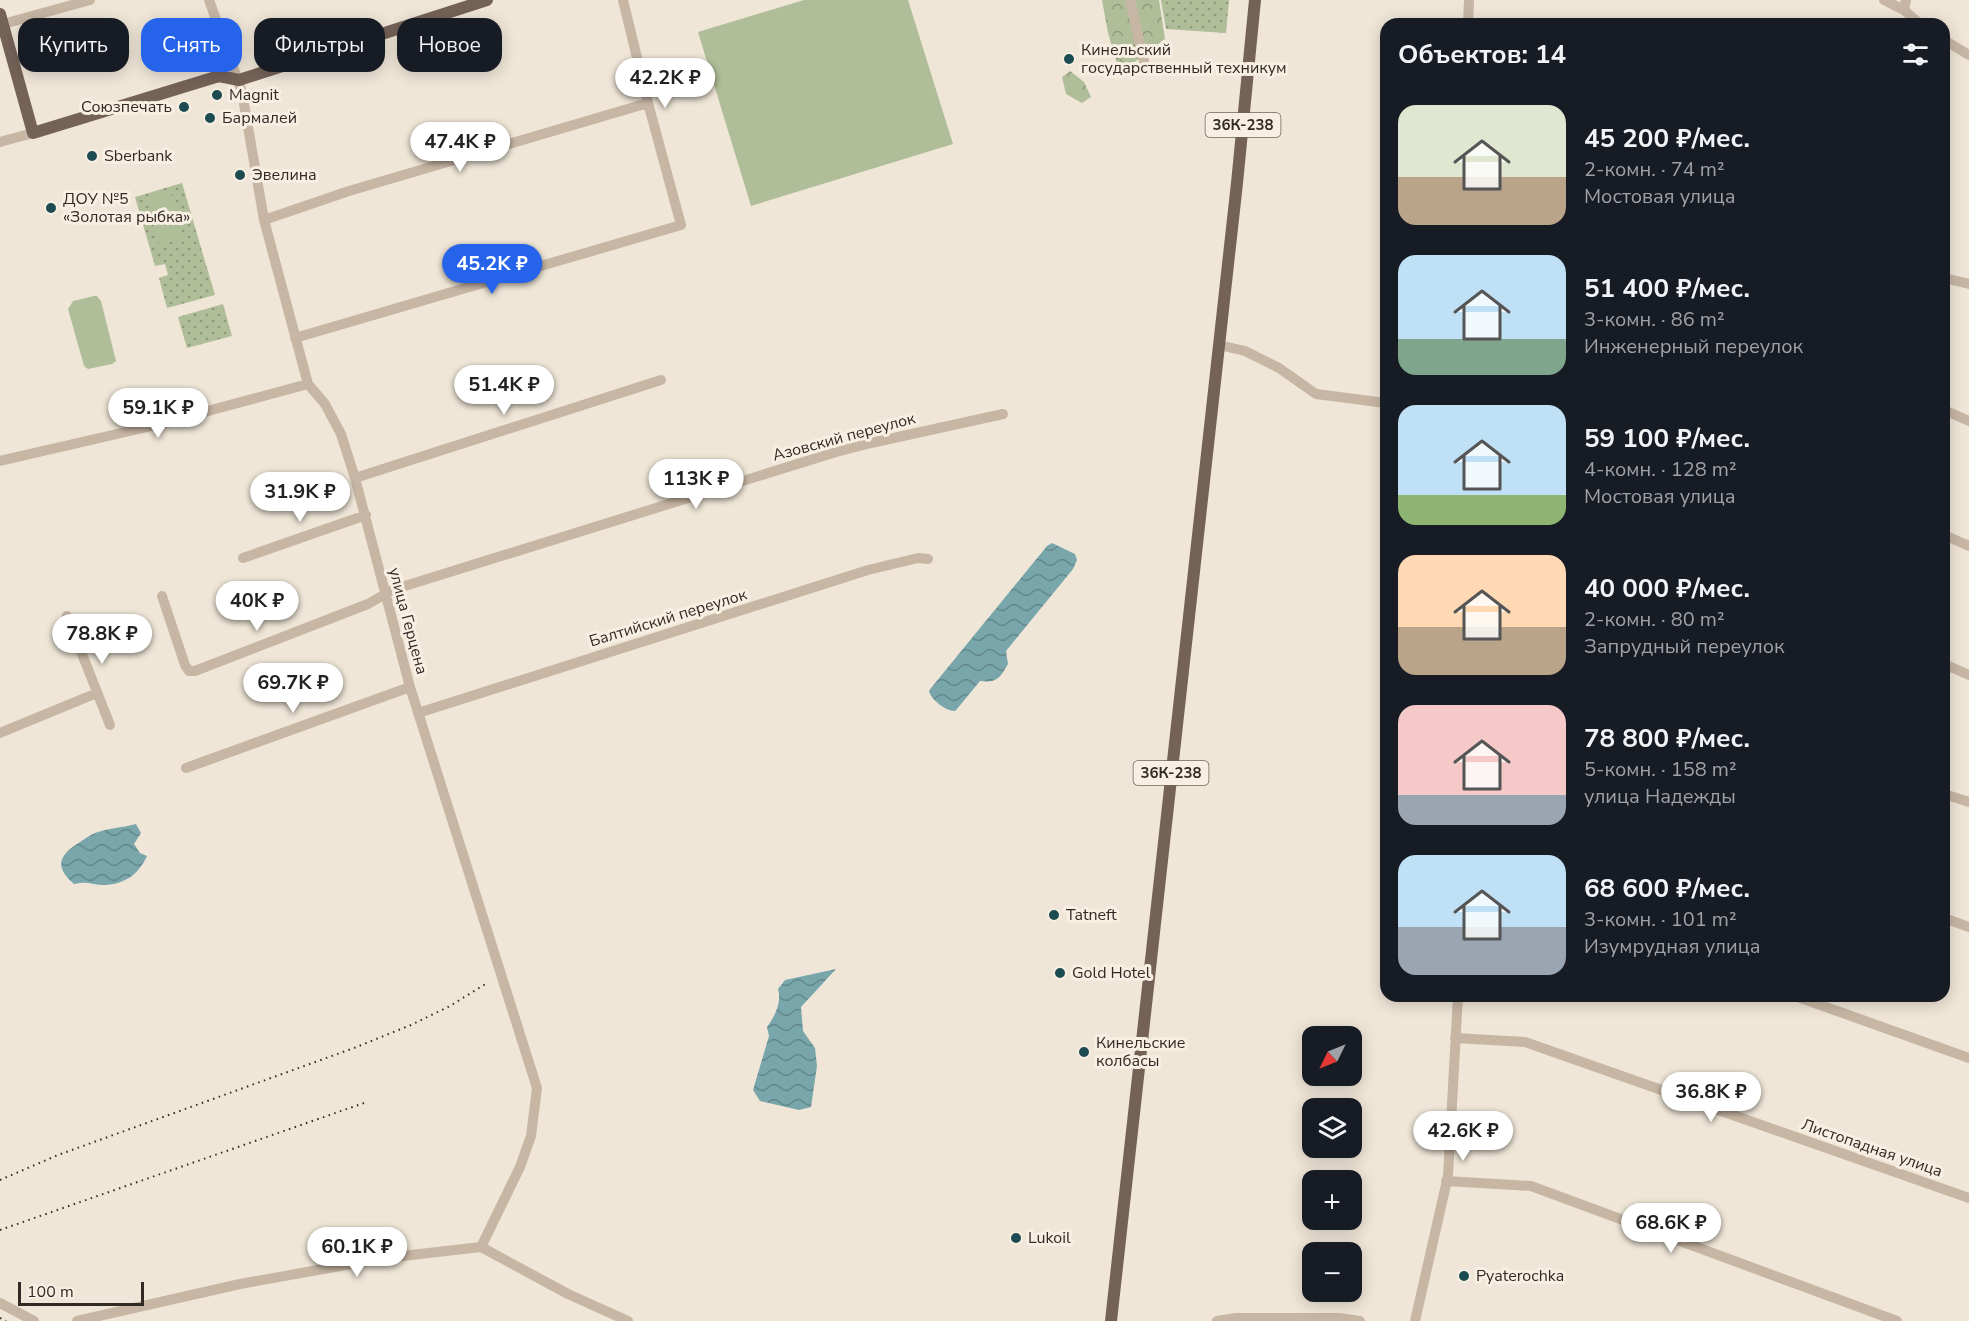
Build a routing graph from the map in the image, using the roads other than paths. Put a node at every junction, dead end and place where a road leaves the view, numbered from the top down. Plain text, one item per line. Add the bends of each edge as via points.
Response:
1 (90, 0) edge
2 (209, 0) edge
3 (487, 0) edge
4 (623, 0) edge
5 (1130, 0) edge
6 (1255, 0) edge
7 (1469, 0) edge
8 (1884, 0) edge
9 (453, 5) edge
10 (1905, 5) edge
11 (1468, 18) edge
12 (1915, 18) edge
13 (1, 21) edge
14 (1950, 44) edge
15 (1969, 55) edge
16 (1146, 70) dead end
17 (239, 80) junction
18 (648, 103) junction
19 (33, 133) junction
20 (0, 142) edge
21 (264, 220) junction
22 (1950, 279) edge
23 (1969, 284) edge
24 (295, 338) junction
25 (1219, 345) junction
26 (661, 380) dead end
27 (309, 384) junction
28 (1380, 402) edge
29 (1950, 413) edge
30 (1003, 414) dead end
31 (1969, 421) edge
32 (0, 461) edge
33 (355, 478) junction
34 (366, 515) junction
35 (1950, 538) edge
36 (1969, 546) edge
37 (243, 558) dead end
38 (928, 559) dead end
39 (385, 592) junction
40 (162, 596) dead end
41 (67, 616) dead end
42 (1950, 667) edge
43 (1969, 675) edge
44 (410, 687) junction
45 (97, 693) junction
46 (418, 713) junction
47 (110, 725) dead end
48 (0, 733) edge
49 (186, 768) dead end
50 (1950, 796) edge
51 (1969, 802) edge
52 (1950, 920) edge
53 (1969, 927) edge
54 (1458, 1002) edge
55 (1812, 1002) edge
56 (1455, 1038) junction
57 (1969, 1058) edge
58 (1446, 1181) junction
59 (1969, 1198) edge
60 (481, 1247) junction
61 (0, 1303) edge
62 (34, 1321) edge
63 (76, 1321) edge
64 (628, 1321) edge
65 (1111, 1321) edge
66 (1217, 1321) edge
67 (1360, 1321) edge
68 (1415, 1321) edge
69 (1897, 1321) edge

1 - 13 street
2 - 17 street, улица Герцена
3 - 9 main road
4 - 18 street
5 - 16 street
6 - 25 main road, 36К-238
7 - 11 street
8 - 10 street
9 - 17 main road
10 - 12 street
13 - 19 main road
14 - 15 street
17 - 19 main road via 219,76
17 - 21 street, улица Герцена
18 - 21 street
18 - 24 street via 681,225
19 - 20 street
21 - 24 street, улица Герцена
22 - 23 street
24 - 27 street, улица Герцена
25 - 28 street via 1245,351 1279,368 1316,394
25 - 65 main road, 36К-238
26 - 33 street
27 - 32 street
27 - 33 street, улица Герцена via 341,434
29 - 31 street
30 - 39 street, Азовский переулок via 836,452
33 - 34 street, улица Герцена
34 - 37 street
34 - 39 street, улица Герцена
35 - 36 street
38 - 46 street, Балтийский переулок via 868,570
39 - 40 street, Азовский переулок via 369,604 195,671 189,671 185,665
39 - 44 street, улица Герцена
41 - 45 street
42 - 43 street
44 - 46 street, улица Герцена
44 - 49 street
45 - 47 street
45 - 48 street
46 - 60 street, улица Герцена via 537,1088 531,1136
50 - 51 street
52 - 53 street
54 - 56 street
55 - 57 street
56 - 58 street
56 - 59 street, Листопадная улица via 1525,1042
58 - 68 street
58 - 69 street via 1531,1186
60 - 63 street via 385,1258 251,1282
60 - 64 street
61 - 62 street
66 - 67 street

